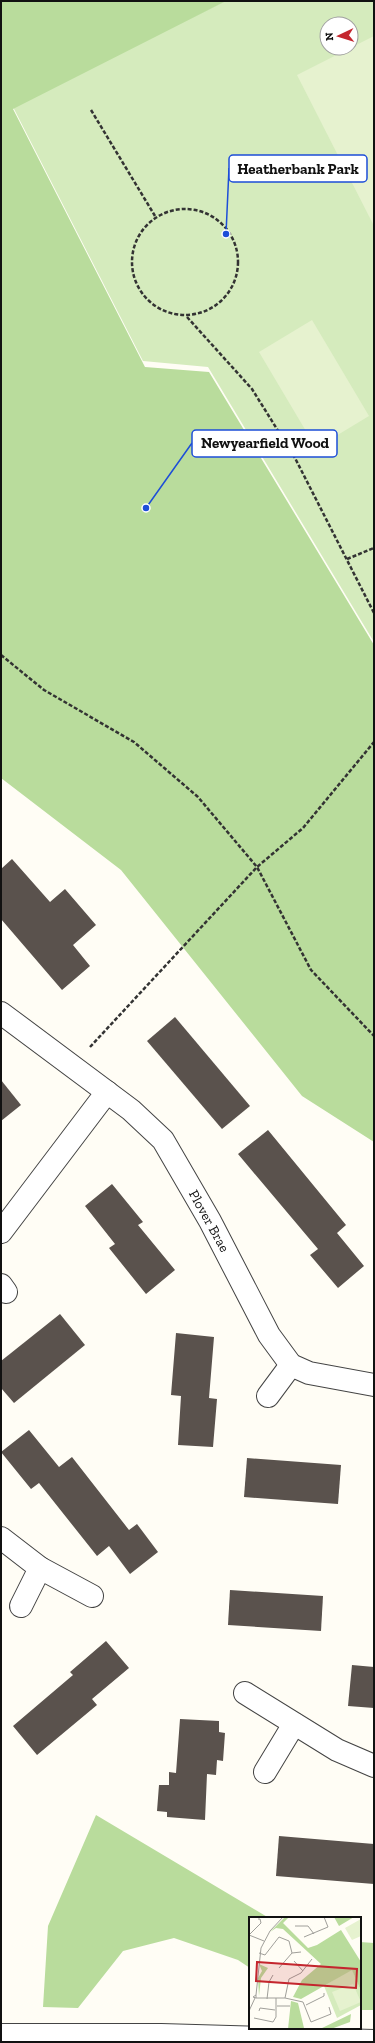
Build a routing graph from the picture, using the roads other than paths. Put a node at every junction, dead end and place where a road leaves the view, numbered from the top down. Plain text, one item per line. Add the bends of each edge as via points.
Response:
1 (1, 1013) edge
2 (107, 1092) junction
3 (1, 1232) edge
4 (291, 1365) junction
5 (374, 1385) edge
6 (268, 1396) dead end
7 (1, 1538) edge
8 (40, 1568) junction
9 (92, 1596) dead end
10 (21, 1606) dead end
11 (245, 1693) dead end
12 (294, 1724) junction
13 (374, 1766) edge
14 (265, 1772) dead end
15 (1, 2035) edge
16 (374, 2041) edge

1 - 2 street, Plover Brae
2 - 3 street
2 - 4 street, Plover Brae via 131,1110 162,1140 210,1221 269,1335
4 - 5 street, Plover Brae via 309,1373
4 - 6 street
7 - 8 street
8 - 9 street
8 - 10 street
11 - 12 street
12 - 13 street via 337,1750
12 - 14 street
15 - 16 street via 160,2035

